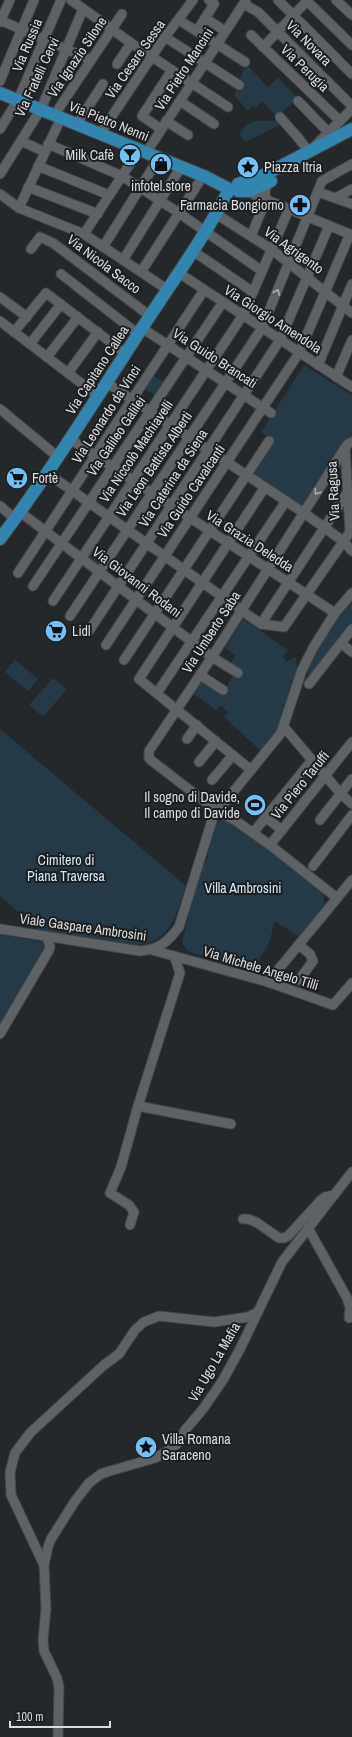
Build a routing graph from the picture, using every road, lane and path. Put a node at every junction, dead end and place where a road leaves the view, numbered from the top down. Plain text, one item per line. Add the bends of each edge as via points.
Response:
1 (10, 0) edge
2 (34, 0) edge
3 (61, 0) edge
4 (193, 0) edge
5 (209, 0) edge
6 (278, 0) edge
7 (307, 0) edge
8 (336, 0) edge
9 (245, 2) edge
10 (79, 4) edge
11 (122, 14) dead end
12 (352, 15) edge
13 (293, 16) junction
14 (205, 18) junction
15 (179, 20) junction
16 (0, 21) edge
17 (22, 30) junction
18 (111, 30) junction
19 (197, 31) junction
20 (226, 31) junction
21 (277, 32) junction
22 (251, 35) dead end
23 (165, 37) junction
24 (44, 40) junction
25 (131, 44) junction
26 (217, 44) junction
27 (352, 45) edge
28 (263, 47) junction
29 (66, 50) junction
30 (152, 57) junction
31 (91, 60) junction
32 (245, 62) dead end
33 (205, 63) junction
34 (117, 64) dead end
35 (172, 70) junction
36 (352, 74) edge
37 (0, 81) edge
38 (192, 83) junction
39 (103, 84) dead end
40 (239, 85) dead end
41 (0, 93) edge
42 (18, 100) junction
43 (180, 101) junction
44 (298, 101) dead end
45 (228, 106) dead end
46 (352, 107) edge
47 (41, 109) junction
48 (58, 117) junction
49 (280, 117) dead end
50 (340, 121) junction
51 (77, 124) junction
52 (214, 124) dead end
53 (164, 125) junction
54 (0, 129) edge
55 (352, 129) edge
56 (328, 132) junction
57 (100, 134) junction
58 (188, 135) dead end
59 (352, 137) edge
60 (21, 141) junction
61 (47, 148) junction
62 (143, 151) junction
63 (309, 152) junction
64 (160, 158) junction
65 (352, 164) edge
66 (38, 166) junction
67 (181, 167) junction
68 (0, 174) edge
69 (122, 176) junction
70 (205, 177) junction
71 (268, 182) junction
72 (28, 187) junction
73 (141, 188) junction
74 (236, 188) junction
75 (352, 189) edge
76 (318, 192) junction
77 (0, 194) edge
78 (110, 195) junction
79 (336, 198) junction
80 (160, 200) junction
81 (266, 200) junction
82 (352, 204) edge
83 (19, 208) junction
84 (289, 209) junction
85 (179, 213) junction
86 (98, 214) junction
87 (216, 214) junction
88 (308, 217) junction
89 (329, 226) junction
90 (205, 233) junction
91 (84, 234) junction
92 (351, 235) edge
93 (251, 236) junction
94 (103, 247) junction
95 (31, 249) dead end
96 (271, 249) junction
97 (193, 252) junction
98 (123, 260) junction
99 (289, 263) junction
100 (262, 271) junction
101 (141, 272) junction
102 (179, 273) junction
103 (60, 274) dead end
104 (307, 277) junction
105 (352, 284) edge
106 (168, 290) junction
107 (204, 290) junction
108 (325, 291) junction
109 (253, 292) junction
110 (0, 297) edge
111 (223, 302) junction
112 (61, 304) junction
113 (343, 306) junction
114 (352, 313) edge
115 (242, 315) junction
116 (150, 316) junction
117 (26, 317) junction
118 (78, 317) junction
119 (0, 321) edge
120 (262, 328) junction
121 (140, 331) junction
122 (14, 332) junction
123 (98, 332) junction
124 (280, 340) junction
125 (352, 340) edge
126 (30, 344) junction
127 (168, 345) junction
128 (299, 353) junction
129 (126, 354) junction
130 (187, 356) junction
131 (47, 357) junction
132 (318, 365) junction
133 (207, 370) junction
134 (68, 373) junction
135 (336, 377) junction
136 (225, 382) junction
137 (107, 383) junction
138 (352, 387) edge
139 (244, 394) junction
140 (98, 396) junction
141 (132, 400) junction
142 (263, 407) junction
143 (0, 409) edge
144 (150, 411) junction
145 (272, 413) dead end
146 (170, 424) junction
147 (189, 437) junction
148 (70, 438) junction
149 (269, 441) dead end
150 (348, 445) edge
151 (208, 449) junction
152 (96, 455) junction
153 (58, 457) junction
154 (227, 462) junction
155 (349, 464) edge
156 (113, 467) junction
157 (47, 473) junction
158 (247, 475) junction
159 (133, 480) junction
160 (265, 487) junction
161 (349, 488) edge
162 (72, 490) junction
163 (152, 492) junction
164 (286, 500) junction
165 (89, 502) junction
166 (171, 505) junction
167 (0, 506) edge
168 (350, 508) edge
169 (304, 513) junction
170 (18, 515) junction
171 (109, 517) junction
172 (190, 518) junction
173 (324, 527) junction
174 (127, 530) junction
175 (46, 531) junction
176 (210, 531) junction
177 (351, 532) edge
178 (0, 539) edge
179 (344, 541) junction
180 (62, 543) junction
181 (146, 543) junction
182 (228, 543) junction
183 (352, 551) edge
184 (164, 556) junction
185 (248, 556) junction
186 (82, 558) junction
187 (267, 569) junction
188 (184, 570) junction
189 (99, 571) junction
190 (18, 573) dead end
191 (288, 582) junction
192 (202, 583) junction
193 (33, 586) dead end
194 (118, 586) junction
195 (352, 593) edge
196 (307, 595) junction
197 (221, 596) junction
198 (136, 599) junction
199 (53, 601) dead end
200 (242, 611) junction
201 (335, 613) junction
202 (155, 614) junction
203 (70, 616) dead end
204 (261, 624) junction
205 (173, 627) junction
206 (352, 628) edge
207 (89, 631) dead end
208 (191, 641) junction
209 (341, 643) junction
210 (106, 645) dead end
211 (352, 652) edge
212 (212, 657) junction
213 (124, 660) dead end
214 (238, 673) dead end
215 (200, 675) junction
216 (309, 684) dead end
217 (223, 690) dead end
218 (156, 693) junction
219 (178, 709) junction
220 (197, 725) junction
221 (284, 727) junction
222 (187, 738) dead end
223 (216, 741) junction
224 (352, 742) edge
225 (233, 755) junction
226 (312, 760) junction
227 (199, 762) dead end
228 (251, 770) junction
229 (325, 776) junction
230 (352, 779) edge
231 (212, 780) dead end
232 (341, 794) junction
233 (352, 804) edge
234 (218, 811) junction
235 (352, 815) edge
236 (265, 818) junction
237 (320, 820) dead end
238 (282, 830) junction
239 (253, 832) junction
240 (270, 845) junction
241 (313, 866) dead end
242 (352, 880) edge
243 (337, 898) junction
244 (0, 929) edge
245 (47, 937) junction
246 (299, 945) junction
247 (152, 950) junction
248 (174, 956) junction
249 (299, 980) dead end
250 (268, 982) junction
251 (352, 984) edge
252 (0, 1034) edge
253 (138, 1106) junction
254 (231, 1124) dead end
255 (352, 1172) edge
256 (334, 1195) junction
257 (243, 1219) dead end
258 (130, 1225) dead end
259 (308, 1228) junction
260 (258, 1312) junction
261 (349, 1318) dead end
262 (44, 1565) junction
263 (58, 1737) edge

1 - 16 street
2 - 17 street
3 - 24 street, Via Russia
4 - 15 street, Via Cesare Sessa
5 - 14 street via 214,4
6 - 13 street
7 - 13 street
7 - 27 street
8 - 12 street
9 - 20 street, Via Pietro Mancini
9 - 21 street, Via Novara
10 - 18 street
10 - 29 street, Via Fratelli Cervi
11 - 18 street, Via Ignazio Silone
13 - 21 street
13 - 36 street
14 - 19 street
14 - 20 street
15 - 19 street
15 - 23 street, Via Cesare Sessa
16 - 17 street
17 - 24 street
17 - 37 street
18 - 25 street
18 - 31 street, Via Ignazio Silone
19 - 26 street
20 - 26 street, Via Pietro Mancini
21 - 28 street
21 - 46 street, Via Novara
22 - 28 street, Via Perugia
23 - 30 street, Via Cesare Sessa
23 - 33 street
24 - 29 street
24 - 42 street, Via Russia
25 - 30 street
25 - 34 street
26 - 32 street
26 - 33 street, Via Pietro Mancini
28 - 50 street, Via Perugia
29 - 31 street
29 - 47 street, Via Fratelli Cervi
30 - 35 street
30 - 57 street, Via Cesare Sessa
31 - 48 street, Via Ignazio Silone via 59,108
33 - 38 street, Via Pietro Mancini
33 - 40 street
35 - 38 street
35 - 53 street via 142,116
38 - 43 street, Via Pietro Mancini
38 - 45 street
39 - 51 street
41 - 42 main road, Via Pietro Nenni
42 - 47 main road, Via Pietro Nenni
42 - 54 street, Via Russia
43 - 52 street
43 - 53 street, Via Pietro Mancini
44 - 56 street
46 - 50 street
47 - 48 main road, Via Pietro Nenni
47 - 60 street, Via Fratelli Cervi
48 - 51 main road, Via Pietro Nenni
48 - 61 street, Via Ignazio Silone
49 - 63 street
50 - 56 street
51 - 57 main road, Via Pietro Nenni
53 - 58 street
53 - 62 street, Via Pietro Mancini
55 - 63 main road
56 - 63 street
57 - 62 main road, Via Pietro Nenni
59 - 71 main road
60 - 61 street
60 - 68 street, Via Fratelli Cervi
61 - 66 street, Via Ignazio Silone
61 - 69 street
62 - 64 main road, Via Pietro Nenni
62 - 69 street, Via Pietro Mancini
63 - 74 main road
64 - 67 main road, Via Pietro Nenni
64 - 73 street
65 - 76 street, Via Leon Battista Alberti via 322,181
66 - 72 street, Via Ignazio Silone
66 - 78 street
67 - 70 main road, Via Pietro Nenni
67 - 80 street
69 - 73 street
69 - 78 street, Via Pietro Mancini
70 - 74 main road, Via Pietro Nenni via 219,179
70 - 85 street
70 - 87 main road via 214,188
71 - 74 main road
71 - 81 street
72 - 83 street, Via Ignazio Silone
72 - 86 street
73 - 80 street
73 - 94 street
74 - 81 street
74 - 87 main road, Via Capitano Callea
75 - 79 street
76 - 79 street
76 - 88 street, Via Leon Battista Alberti
77 - 83 street
78 - 86 street, Via Pietro Mancini
79 - 82 street
80 - 85 street
80 - 98 street
81 - 84 street
81 - 93 street
83 - 91 street
84 - 88 street
84 - 96 street, Via Niccolò Machiavelli
85 - 90 street
85 - 101 street
86 - 91 street, Via Pietro Mancini
87 - 90 main road, Via Capitano Callea
87 - 93 street, Via Agrigento
88 - 89 street
88 - 99 street, Via Leon Battista Alberti
89 - 92 street
89 - 104 street, Via Caterina da Siena
90 - 97 main road, Via Capitano Callea
90 - 100 street
91 - 94 street
92 - 108 street, Via Guido Cavalcanti
93 - 96 street, Via Agrigento
94 - 98 street
95 - 116 street, Via Nicola Sacco via 40,237 53,243
96 - 99 street, Via Agrigento
96 - 100 street, Via Niccolò Machiavelli
97 - 102 main road, Via Capitano Callea
97 - 109 street
98 - 101 street
99 - 104 street, Via Agrigento
120 -> 99 street, Via Leon Battista Alberti
100 - 109 street, Via Niccolò Machiavelli
101 - 106 street
102 - 106 main road, Via Capitano Callea
102 - 107 street, Via Giorgio Amendola
103 - 121 street, Via Guido Brancati
104 - 108 street, Via Agrigento
104 - 124 street, Via Caterina da Siena
105 - 113 street
106 - 116 main road, Via Capitano Callea
107 - 111 street, Via Giorgio Amendola
107 - 127 street, Via Leonardo da Vinci
108 - 113 street, Via Agrigento
108 - 128 street, Via Guido Cavalcanti
109 - 115 street, Via Niccolò Machiavelli
110 - 117 street
111 - 115 street, Via Giorgio Amendola
111 - 130 street, Via Galileo Galilei
112 - 117 street via 46,292
112 - 118 street
112 - 126 street
113 - 114 street, Via Agrigento
113 - 132 street
115 - 120 street, Via Giorgio Amendola
115 - 133 street, Via Niccolò Machiavelli
116 - 121 main road, Via Capitano Callea
117 - 122 street
118 - 123 street
118 - 131 street
119 - 122 street
120 - 124 street, Via Giorgio Amendola
120 - 136 street, Via Leon Battista Alberti
121 - 127 street, Via Guido Brancati
121 - 129 main road, Via Capitano Callea
122 - 126 street
123 - 129 street
123 - 134 street
124 - 128 street, Via Giorgio Amendola
124 - 139 street, Via Caterina da Siena
125 - 135 street
126 - 131 street
127 - 130 street, Via Guido Brancati
127 - 141 street, Via Leonardo da Vinci
128 - 132 street, Via Giorgio Amendola
128 - 142 street, Via Guido Cavalcanti
129 - 137 main road, Via Capitano Callea
130 - 133 street, Via Guido Brancati
130 - 144 street, Via Galileo Galilei
131 - 134 street
132 - 135 street, Via Giorgio Amendola
133 - 136 street, Via Guido Brancati
133 - 146 street, Via Niccolò Machiavelli
134 - 140 street
135 - 138 street, Via Giorgio Amendola
136 - 139 street, Via Guido Brancati
136 - 147 street, Via Leon Battista Alberti
137 - 140 main road, Via Capitano Callea
137 - 141 street
139 - 142 street, Via Guido Brancati
139 - 151 street, Via Caterina da Siena
140 - 148 main road, Via Capitano Callea
141 - 144 street
141 - 152 street, Via Leonardo da Vinci
142 - 145 street, Via Guido Brancati
142 - 154 street, Via Guido Cavalcanti
143 - 153 street
144 - 146 street
144 - 156 street, Via Galileo Galilei
146 - 147 street
146 - 159 street, Via Niccolò Machiavelli
147 - 151 street
147 - 163 street, Via Leon Battista Alberti
148 - 152 street, Via Grazia Deledda
148 - 153 main road, Via Capitano Callea
149 - 158 street
150 - 155 street, Via Ragusa
150 -> 169 street, Via Umberto Saba
151 - 154 street
151 - 166 street, Via Caterina da Siena
152 - 156 street, Via Grazia Deledda
152 - 162 street, Via Leonardo da Vinci
153 - 157 main road, Via Capitano Callea
154 - 158 street
154 - 172 street, Via Guido Cavalcanti
155 - 161 street, Via Ragusa
156 - 159 street, Via Grazia Deledda
156 - 165 street, Via Galileo Galilei
157 - 162 street
157 - 170 main road, Via Capitano Callea
158 - 160 street
158 - 176 street
159 - 163 street, Via Grazia Deledda
159 - 171 street, Via Niccolò Machiavelli
160 - 164 street
160 - 182 street
161 - 168 street, Via Ragusa
161 - 173 street
162 - 165 street
162 - 175 street, Via Leonardo da Vinci
163 - 166 street, Via Grazia Deledda
163 - 174 street, Via Leon Battista Alberti
164 - 169 street
164 - 185 street
165 - 171 street
165 - 180 street, Via Galileo Galilei
166 - 172 street, Via Grazia Deledda
166 - 181 street, Via Caterina da Siena
167 - 170 street, Via Giovanni Rodani
168 - 177 street, Via Ragusa
169 - 173 street
169 - 187 street, Via Umberto Saba
170 - 175 street, Via Giovanni Rodani
170 - 178 main road, Via Capitano Callea
171 - 174 street
171 - 186 street, Via Niccolò Machiavelli
172 - 176 street, Via Grazia Deledda
172 - 184 street, Via Guido Cavalcanti
173 - 179 street
173 - 191 street
174 - 181 street
174 - 189 street, Via Leon Battista Alberti
175 - 180 street, Via Giovanni Rodani
175 - 190 street, Via Leonardo da Vinci
176 - 182 street, Via Grazia Deledda
176 - 188 street
177 - 179 street, Via Ragusa
179 - 183 street
179 - 196 street, Via Ragusa
180 - 186 street, Via Giovanni Rodani
180 - 193 street, Via Galileo Galilei
181 - 184 street
181 - 194 street, Via Caterina da Siena
182 - 185 street, Via Grazia Deledda
182 - 192 street
184 - 188 street
184 - 198 street, Via Guido Cavalcanti
185 - 187 street, Via Grazia Deledda
185 - 197 street
186 - 189 street, Via Giovanni Rodani
186 - 199 street, Via Niccolò Machiavelli
187 - 191 street, Via Grazia Deledda
187 - 200 street, Via Umberto Saba
188 - 192 street
188 - 202 street
189 - 194 street, Via Giovanni Rodani
189 - 203 street, Via Leon Battista Alberti
191 - 196 street, Via Grazia Deledda
191 - 204 street
192 - 197 street
192 - 205 street
194 - 198 street, Via Giovanni Rodani
194 - 207 street, Via Caterina da Siena
195 - 201 street, Viale Gaspare Ambrosini
196 - 201 street, Via Grazia Deledda
196 - 204 street, Via Ragusa via 284,627
197 - 200 street
197 - 208 street
198 - 202 street, Via Giovanni Rodani
198 - 210 street, Via Guido Cavalcanti
200 - 204 street
200 - 212 street, Via Umberto Saba
201 - 221 street, Viale Gaspare Ambrosini via 302,670
202 - 205 street, Via Giovanni Rodani
202 - 213 street
205 - 208 street, Via Giovanni Rodani
205 - 218 street via 139,679
206 - 209 street
208 - 212 street, Via Giovanni Rodani
208 - 218 street
209 - 211 street
209 - 216 street
212 - 214 street, Via Giovanni Rodani
212 - 215 street, Via Umberto Saba
215 - 217 street
215 - 219 street, Via Umberto Saba
218 - 219 street
219 - 220 street
219 - 234 street, Via Umberto Saba via 149,751 149,758
220 - 222 street
220 - 223 street
221 - 226 street
221 - 228 street, Viale Gaspare Ambrosini
223 - 225 street
223 - 227 street
224 - 229 street, Via Piero Taruffi
225 - 228 street
225 - 231 street
226 - 229 street
226 - 236 street
228 - 234 street, Viale Gaspare Ambrosini
229 - 232 street
229 - 238 street, Via Piero Taruffi
230 - 232 street
232 - 233 street
232 - 237 street
234 - 239 street
234 - 247 street, Viale Gaspare Ambrosini via 213,817 179,928 167,941
235 - 241 street
236 - 238 street
236 - 239 street
238 - 240 street, Via Piero Taruffi
239 - 240 street
240 - 243 street
242 - 243 street
243 - 246 street
244 - 245 street, Viale Gaspare Ambrosini
245 - 247 street, Viale Gaspare Ambrosini via 140,951
245 - 252 street via 50,947 48,952
246 - 249 street via 310,954 313,961
246 - 250 street
247 - 248 street, Via Michele Angelo Tilli
248 - 250 street, Via Michele Angelo Tilli
248 - 253 street via 180,973
250 - 251 street, Via Michele Angelo Tilli via 334,1005
253 - 254 street
253 - 258 street via 121,1166 110,1193 129,1205 134,1212
255 - 256 street, Via Ugo La Mafia
256 - 257 street via 320,1200 284,1238 279,1238 252,1220
256 - 259 street, Via Ugo La Mafia
259 - 260 street, Via Ugo La Mafia via 282,1262
259 - 261 street via 347,1298
260 - 262 street, Via Ugo La Mafia via 223,1380 176,1445 155,1458 101,1474 89,1483 51,1539
260 - 262 street via 248,1317 214,1322 159,1316 144,1322 135,1330 119,1354 22,1441 11,1463 11,1495
262 - 263 street via 46,1608 43,1640 44,1651 59,1687

